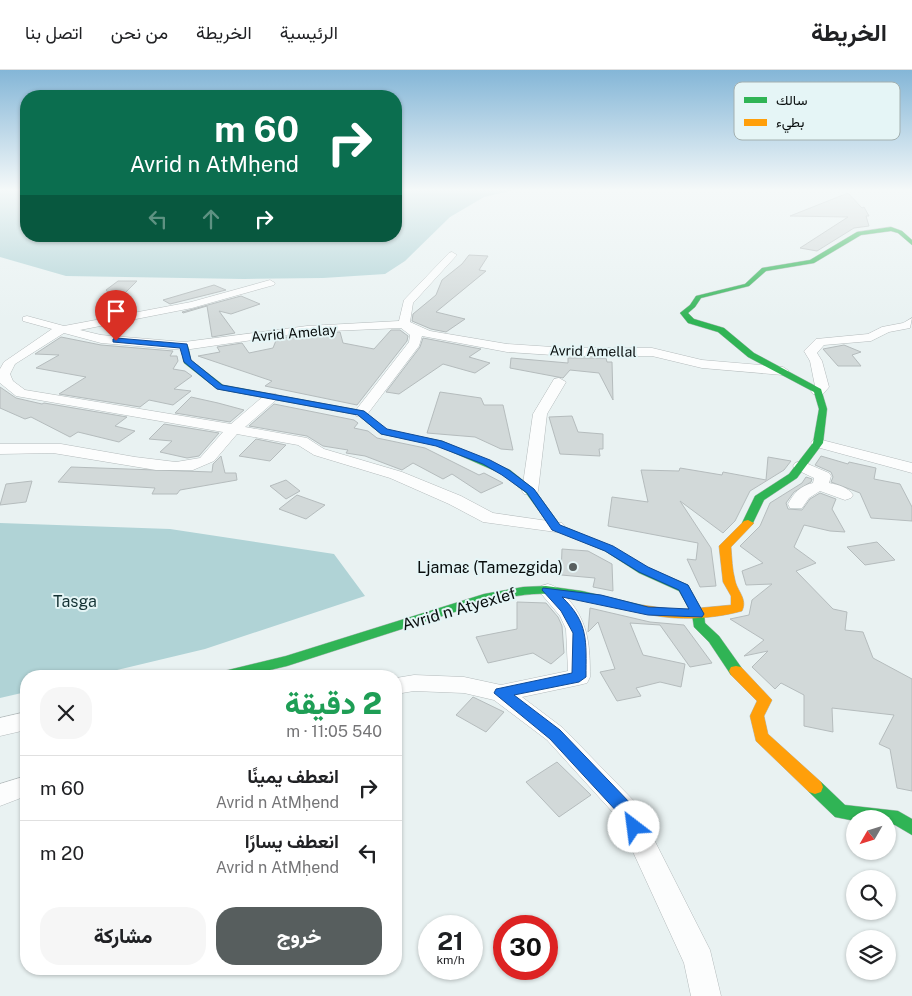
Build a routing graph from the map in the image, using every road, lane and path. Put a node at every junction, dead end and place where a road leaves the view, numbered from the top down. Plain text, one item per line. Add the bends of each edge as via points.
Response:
1 (860, 233) edge
2 (901, 233) edge
3 (912, 243) edge
4 (452, 254) dead end
5 (270, 283) dead end
6 (27, 320) dead end
7 (912, 322) edge
8 (404, 324) junction
9 (59, 330) junction
10 (184, 346) junction
11 (783, 371) junction
12 (559, 382) dead end
13 (818, 391) junction
14 (271, 397) junction
15 (361, 413) junction
16 (234, 430) junction
17 (818, 443) junction
18 (0, 449) edge
19 (912, 455) edge
20 (871, 457) junction
21 (801, 466) junction
22 (912, 468) edge
23 (820, 486) junction
24 (530, 491) junction
25 (845, 495) dead end
26 (796, 504) dead end
27 (556, 527) junction
28 (548, 590) junction
29 (698, 614) junction
30 (248, 670) edge
31 (402, 685) edge
32 (501, 693) junction
33 (20, 722) edge
34 (0, 727) edge
35 (20, 788) edge
36 (0, 795) edge
37 (912, 828) edge
38 (706, 996) edge

1 - 11 street via 812,262 764,269 737,290 698,297 684,313 692,321 721,330 751,355
2 - 3 street
4 - 8 street via 408,302
5 - 9 street via 192,304
6 - 9 street, Avrid Amelay
7 - 13 street via 871,337 820,342 810,351 821,379 822,387
8 - 10 street, Avrid Amelay via 307,329
8 - 11 street, Avrid Amellal via 427,334 507,348 652,352 702,364
8 - 15 street via 416,334 415,343
9 - 10 street, Avrid Amelay via 101,339
9 - 16 street via 10,362 4,374 7,383 21,393
10 - 14 street via 187,361 220,387
11 - 13 street
12 - 24 street via 540,414
13 - 17 street via 823,409
14 - 15 street
14 - 16 street
15 - 24 street via 384,432 439,443 486,462 506,472
16 - 18 street via 205,461 184,466 59,448
16 - 27 street via 302,441 320,452 396,475 490,518
17 - 20 street
17 - 21 street
19 - 20 street
20 - 22 street
21 - 23 street via 823,476
21 - 29 street, Avrid n Atyexlef via 793,476 759,498 746,525 725,546 729,582 737,596 738,608
23 - 25 street
23 - 26 street via 809,488
24 - 27 street
27 - 29 street via 609,549 643,570 684,588
28 - 29 street, Avrid n Atyexlef via 648,611
28 - 30 street, Avrid n Atyexlef via 517,591 484,598 306,655
28 - 32 street via 567,609 579,633 579,677
29 - 37 street via 699,624 732,667 766,700 757,716 761,736 841,812 898,818
31 - 32 street via 464,685
32 - 38 street via 555,734 626,810 699,961
33 - 34 street
35 - 36 street

